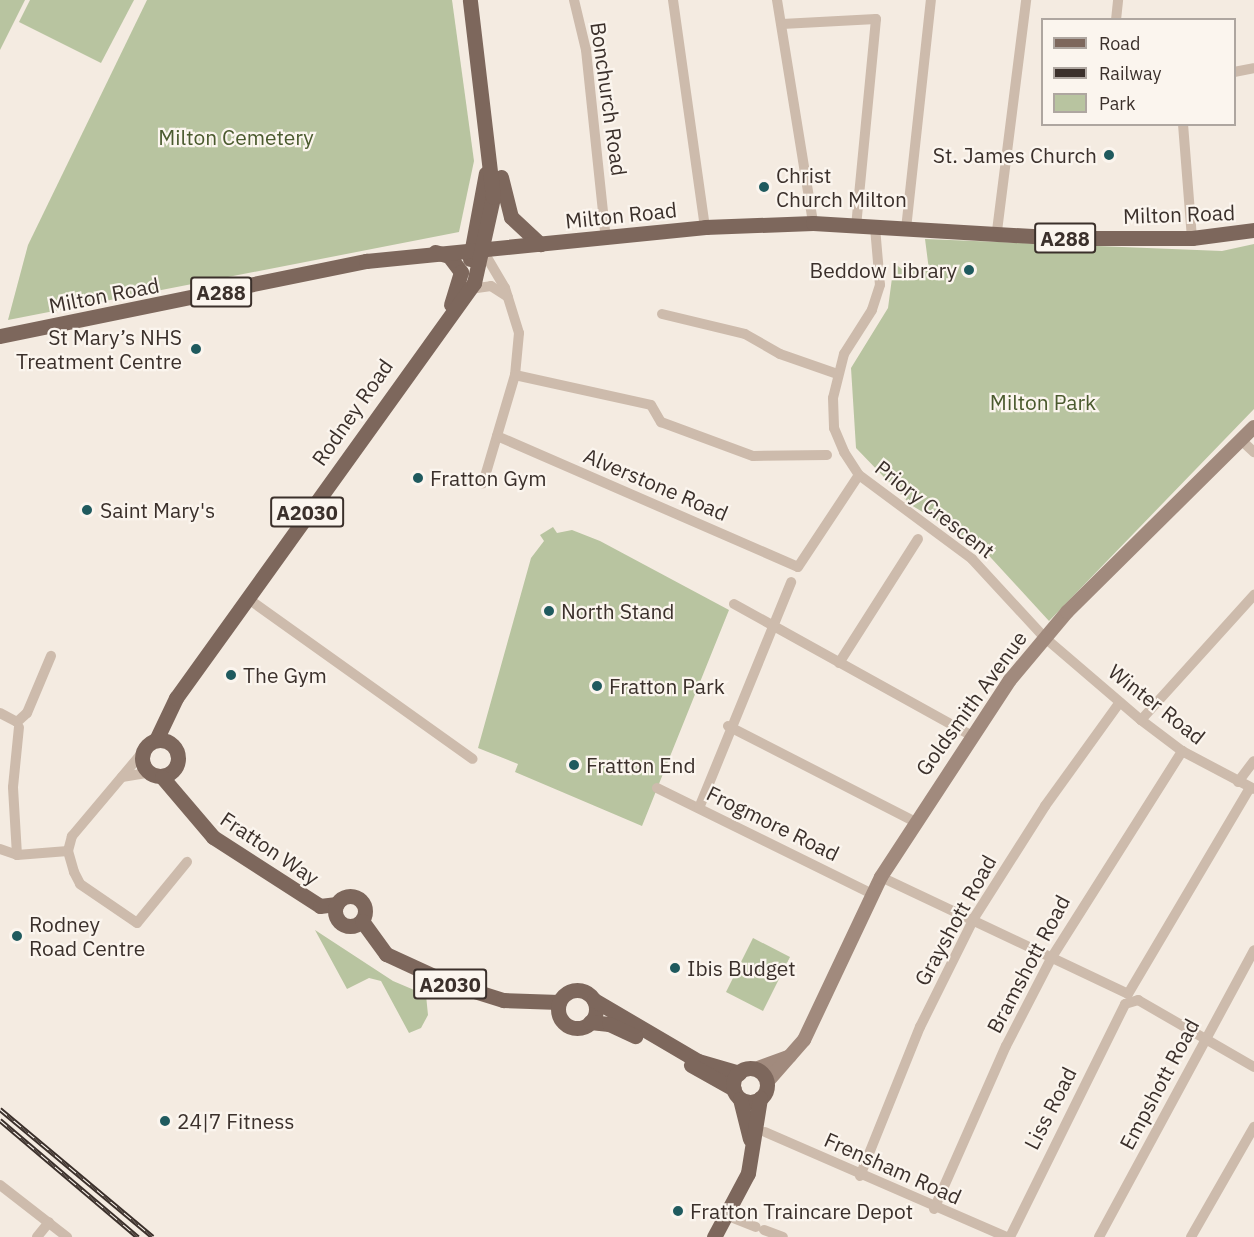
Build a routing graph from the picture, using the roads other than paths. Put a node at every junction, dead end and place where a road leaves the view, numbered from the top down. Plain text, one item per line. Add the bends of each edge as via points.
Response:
1 (470, 0) edge
2 (574, 0) edge
3 (673, 0) edge
4 (777, 0) edge
5 (931, 0) edge
6 (1026, 0) edge
7 (1118, 0) edge
8 (1116, 18) edge
9 (782, 24) junction
10 (1254, 68) edge
11 (1236, 72) edge
12 (1183, 126) edge
13 (489, 137) junction
14 (813, 224) junction
15 (856, 226) junction
16 (705, 227) junction
17 (875, 227) junction
18 (906, 228) junction
19 (1254, 230) edge
20 (997, 231) junction
21 (1192, 238) junction
22 (606, 240) junction
23 (540, 244) junction
24 (476, 249) junction
25 (435, 252) junction
26 (470, 289) junction
27 (509, 298) junction
28 (662, 314) dead end
29 (447, 316) junction
30 (0, 336) edge
31 (837, 374) junction
32 (515, 375) junction
33 (1254, 427) edge
34 (497, 436) junction
35 (1241, 440) junction
36 (1254, 452) edge
37 (828, 455) dead end
38 (860, 475) junction
39 (483, 483) dead end
40 (918, 539) dead end
41 (790, 582) dead end
42 (1254, 595) edge
43 (247, 598) junction
44 (734, 604) dead end
45 (770, 624) junction
46 (1044, 637) junction
47 (51, 656) dead end
48 (839, 663) junction
49 (1120, 702) junction
50 (168, 710) junction
51 (0, 713) edge
52 (1141, 720) junction
53 (18, 724) junction
54 (728, 726) junction
55 (970, 735) junction
56 (156, 740) junction
57 (171, 744) junction
58 (1182, 751) junction
59 (142, 753) junction
60 (473, 759) dead end
61 (1254, 761) edge
62 (178, 764) junction
63 (155, 775) junction
64 (122, 777) junction
65 (1238, 782) junction
66 (657, 788) dead end
67 (1252, 789) edge
68 (699, 808) junction
69 (188, 810) junction
70 (914, 821) junction
71 (0, 849) edge
72 (68, 851) junction
73 (17, 855) junction
74 (187, 862) dead end
75 (881, 877) junction
76 (872, 894) junction
77 (337, 904) junction
78 (974, 918) junction
79 (362, 921) junction
80 (1254, 950) edge
81 (1052, 957) junction
82 (1130, 997) junction
83 (594, 1000) junction
84 (559, 1002) junction
85 (590, 1022) junction
86 (1205, 1039) junction
87 (792, 1055) junction
88 (1254, 1068) edge
89 (755, 1069) junction
90 (739, 1073) junction
91 (767, 1082) junction
92 (737, 1094) junction
93 (760, 1098) junction
94 (1254, 1127) edge
95 (765, 1132) dead end
96 (750, 1142) junction
97 (860, 1176) junction
98 (0, 1185) edge
99 (934, 1209) junction
100 (726, 1215) junction
101 (49, 1222) junction
102 (37, 1237) edge
103 (67, 1237) edge
104 (714, 1237) edge
105 (783, 1237) edge
106 (1008, 1237) edge
107 (1099, 1237) edge
108 (1191, 1237) edge

1 - 13 main road, A2030
2 - 22 street, Bonchurch Road via 586,50
3 - 16 street
4 - 9 street
5 - 18 street
6 - 20 street
7 - 8 street
9 - 14 street
9 - 15 street via 876,19
10 - 11 street
12 - 21 street
13 - 23 main road via 511,218
13 - 24 main road, A2030
14 - 15 main road, Milton Road / A288
14 - 16 main road, Milton Road / A288
15 - 17 main road, Milton Road / A288
16 - 22 main road, Milton Road / A288
17 - 18 main road, Milton Road / A288
17 - 31 street, Priory Crescent via 880,285 872,310
18 - 20 main road, Milton Road / A288
19 - 21 main road, Milton Road / A288
20 - 21 main road, Milton Road / A288 via 1063,238
22 - 23 main road, Milton Road / A288
23 - 24 main road, Milton Road / A288
24 - 25 main road, Milton Road / A288
24 - 26 main road, Rodney Road / A2030
24 - 27 street
24 - 29 main road, Rodney Road / A2030
25 - 29 main road, Rodney Road / A2030 via 449,256 462,272
25 - 30 main road, Milton Road / A288 via 366,261
26 - 27 street via 491,286
26 - 29 main road, Rodney Road / A2030
27 - 32 street via 519,333
28 - 31 street via 745,334
29 - 43 main road, Rodney Road / A2030
31 - 38 street, Priory Crescent via 834,429
32 - 34 street
32 - 37 street via 651,405 661,422 753,456
33 - 35 main road, Goldsmith Avenue
34 - 38 street, Alverstone Road via 798,567
34 - 39 street
35 - 36 street
35 - 46 main road, Goldsmith Avenue
38 - 46 street, Priory Crescent via 972,559
40 - 48 street
41 - 45 street
42 - 52 street
43 - 50 main road, Rodney Road / A2030
43 - 60 street
44 - 45 street
45 - 48 street
45 - 54 street
46 - 49 street, Winter Road
46 - 55 main road, Goldsmith Avenue
47 - 53 street via 27,713
48 - 55 street
49 - 52 street, Winter Road
49 - 78 street, Grayshott Road via 1045,806
50 - 56 main road, Rodney Road / A2030
50 - 57 main road
51 - 53 street
52 - 58 street, Winter Road
53 - 73 street via 13,787
54 - 68 street
54 - 70 street
55 - 70 main road, Goldsmith Avenue
56 - 57 main road
56 - 59 main road, A2030
57 - 62 main road
58 - 65 street, Winter Road
58 - 81 street, Bramshott Road
59 - 63 main road, A2030
59 - 64 street
61 - 65 street
62 - 63 main road
62 - 69 main road
63 - 64 street
63 - 69 main road, Fratton Way / A2030
64 - 72 street via 72,836
65 - 67 street, Winter Road
66 - 68 street, Frogmore Road
67 - 82 street, Liss Road
68 - 76 street, Frogmore Road
69 - 77 main road, Fratton Way / A2030 via 213,837 313,902
70 - 75 main road, Goldsmith Avenue
71 - 73 street
72 - 73 street
72 - 74 street via 80,884 137,924
75 - 76 main road, Goldsmith Avenue
75 - 78 street
76 - 87 main road, Goldsmith Avenue via 804,1040
77 - 79 main road, Fratton Way via 340,922 353,926
77 - 79 main road, Fratton Way / A2030 via 349,896 359,899 366,912
78 - 81 street
78 - 97 street, Grayshott Road via 920,1027
79 - 84 main road, Fratton Way / A2030 via 386,954 448,983 503,1000
80 - 86 street, Empshott Road
81 - 82 street
81 - 99 street, Bramshott Road via 1006,1046
82 - 86 street
82 - 106 street, Liss Road
83 - 84 main road, Fratton Way / A2030 via 574,990
83 - 85 main road
83 - 90 main road, Fratton Way / A2030 via 698,1060
84 - 85 main road via 565,1023 576,1027
85 - 92 main road via 609,1024
86 - 88 street
86 - 107 street, Empshott Road
87 - 89 main road
87 - 91 main road, Goldsmith Avenue
89 - 90 main road
89 - 91 main road
90 - 92 main road
91 - 93 main road
92 - 93 main road
92 - 96 main road
93 - 96 main road
94 - 108 street
95 - 97 street, Frensham Road
96 - 100 main road via 748,1173
97 - 99 street, Frensham Road
98 - 101 street
99 - 106 street, Frensham Road
100 - 104 main road
100 - 105 street
101 - 102 street
101 - 103 street

